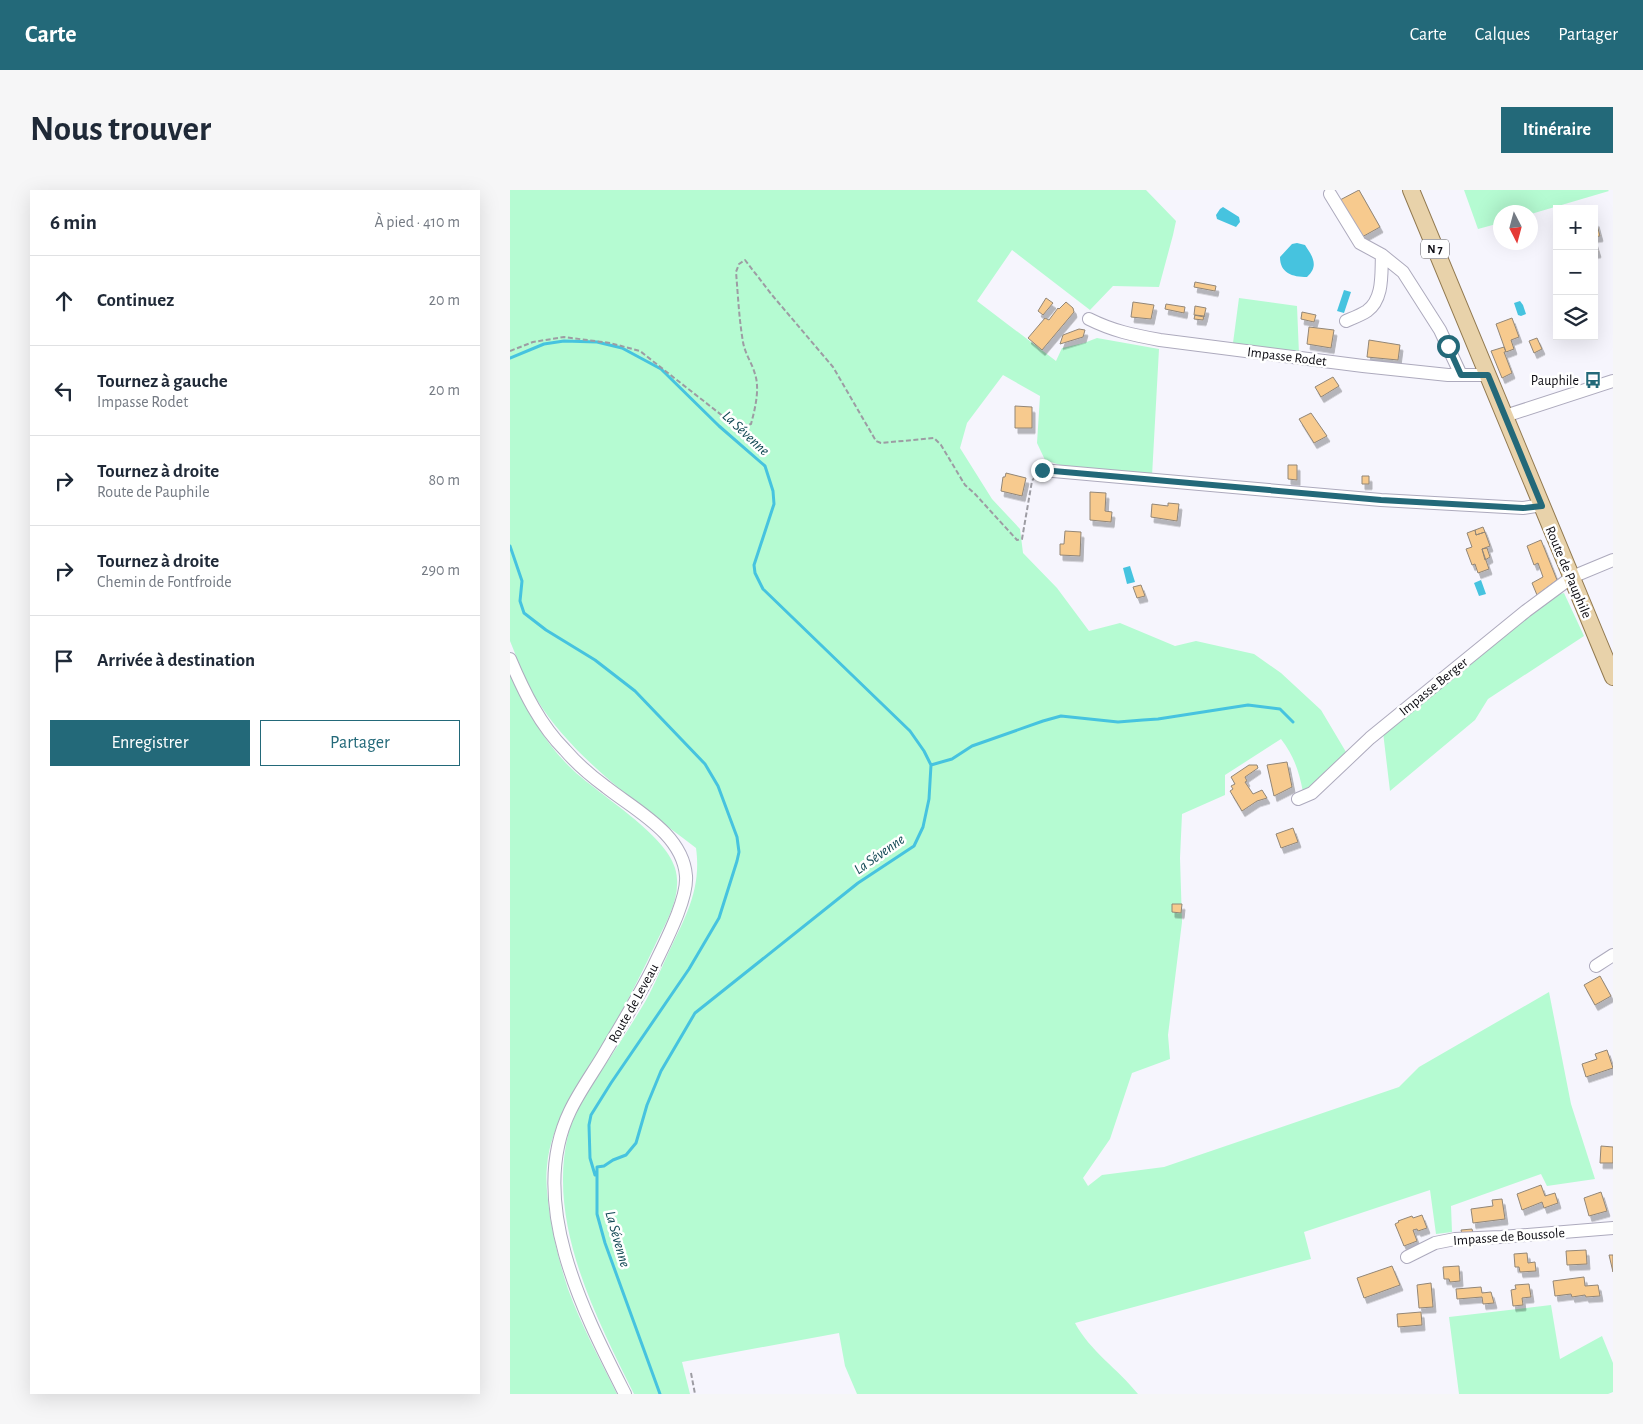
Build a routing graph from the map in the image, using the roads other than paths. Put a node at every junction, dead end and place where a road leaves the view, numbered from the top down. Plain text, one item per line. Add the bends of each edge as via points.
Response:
1 (1411, 190) edge
2 (1330, 194) dead end
3 (1382, 255) junction
4 (1089, 319) dead end
5 (1346, 321) dead end
6 (1461, 375) junction
7 (1488, 375) junction
8 (1613, 381) edge
9 (1505, 416) junction
10 (1042, 470) road end
11 (1542, 506) junction
12 (1613, 560) edge
13 (1572, 577) junction
14 (510, 659) edge
15 (1613, 677) edge
16 (1298, 800) dead end
17 (1613, 955) edge
18 (1596, 966) dead end
19 (1613, 1228) edge
20 (1407, 1256) dead end
21 (624, 1394) edge

1 - 7 main road, Route de Pauphile / N 7
2 - 3 street via 1360,243
3 - 5 street via 1376,301 1366,312
3 - 6 street via 1403,272 1419,296 1440,330
4 - 6 street, Impasse Rodet via 1108,329 1160,340
6 - 7 street, Impasse Rodet
7 - 9 main road, Route de Pauphile / N 7
8 - 9 street
9 - 11 main road, Route de Pauphile / N 7
10 - 11 street via 1381,500 1523,508
11 - 13 main road, Route de Pauphile / N 7
12 - 13 street, Impasse Berger
13 - 15 main road, Route de Pauphile / N 7
13 - 16 street, Impasse Berger via 1404,709 1351,754 1312,793
14 - 21 street, Route de Leveau via 536,712 564,749 586,771 671,840 684,865 686,877 682,902 658,956 636,1002 570,1112 557,1154 555,1200 568,1264
17 - 18 street
19 - 20 street, Impasse de Boussole via 1455,1239

